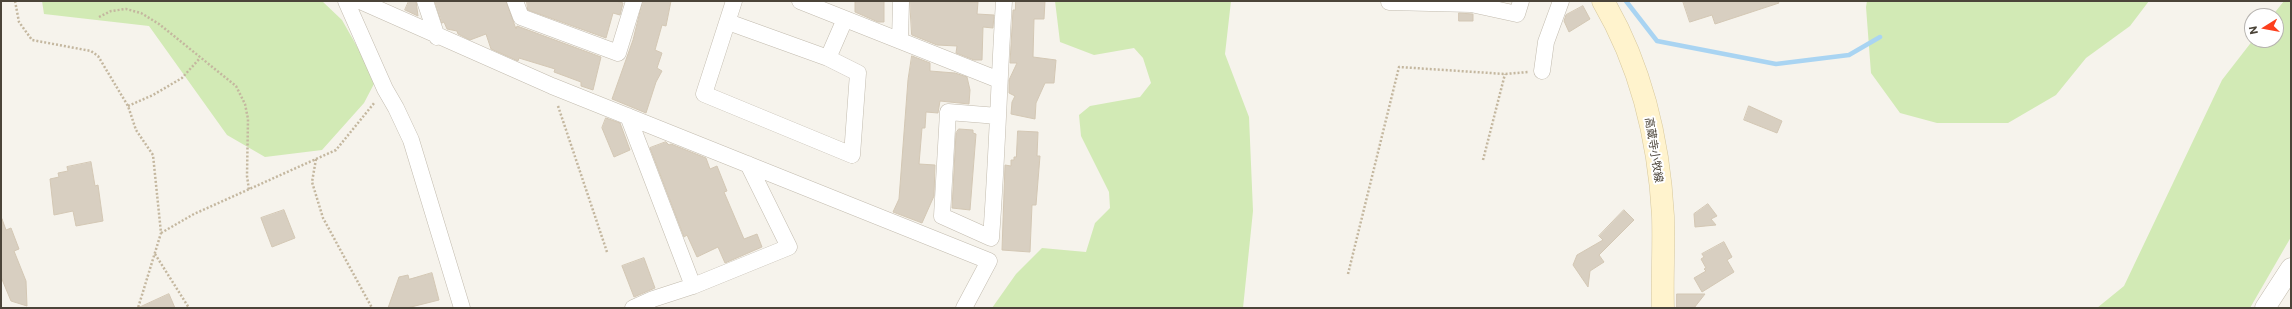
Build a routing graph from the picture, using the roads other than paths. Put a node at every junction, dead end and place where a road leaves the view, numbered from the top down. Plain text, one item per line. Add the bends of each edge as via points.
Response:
1 (346, 1) edge
2 (360, 1) edge
3 (425, 1) edge
4 (515, 1) edge
5 (634, 1) edge
6 (734, 1) edge
7 (800, 1) edge
8 (901, 1) edge
9 (1004, 1) edge
10 (1521, 1) edge
11 (1561, 1) edge
12 (1603, 1) edge
13 (1389, 2) dead end
14 (845, 19) junction
15 (728, 22) junction
16 (437, 37) junction
17 (900, 41) junction
18 (828, 58) junction
19 (1542, 71) road end
20 (999, 80) junction
21 (628, 116) junction
22 (998, 116) junction
23 (748, 164) junction
24 (2291, 268) edge
25 (693, 286) junction
26 (462, 308) edge
27 (633, 308) edge
28 (964, 308) edge
29 (1663, 308) edge
30 (2265, 308) edge

1 - 26 street via 385,90 411,140
2 - 16 street
3 - 16 street
4 - 5 street via 521,17 618,53
6 - 15 street
7 - 14 street
8 - 17 street
9 - 20 street
10 - 13 street via 1517,14 1471,4
11 - 19 street via 1546,42
12 - 29 main road, 高蔵寺小牧線 via 1619,28 1641,86 1655,141 1663,216
14 - 17 street
14 - 18 street
15 - 18 street
15 - 18 street via 704,94 852,155 858,73
16 - 21 street
17 - 20 street
20 - 22 street
21 - 23 street
21 - 25 street
22 - 22 street via 948,112 942,209 942,216 991,238 998,152
23 - 25 street via 789,247
23 - 28 street via 989,261
24 - 30 street
25 - 27 street

